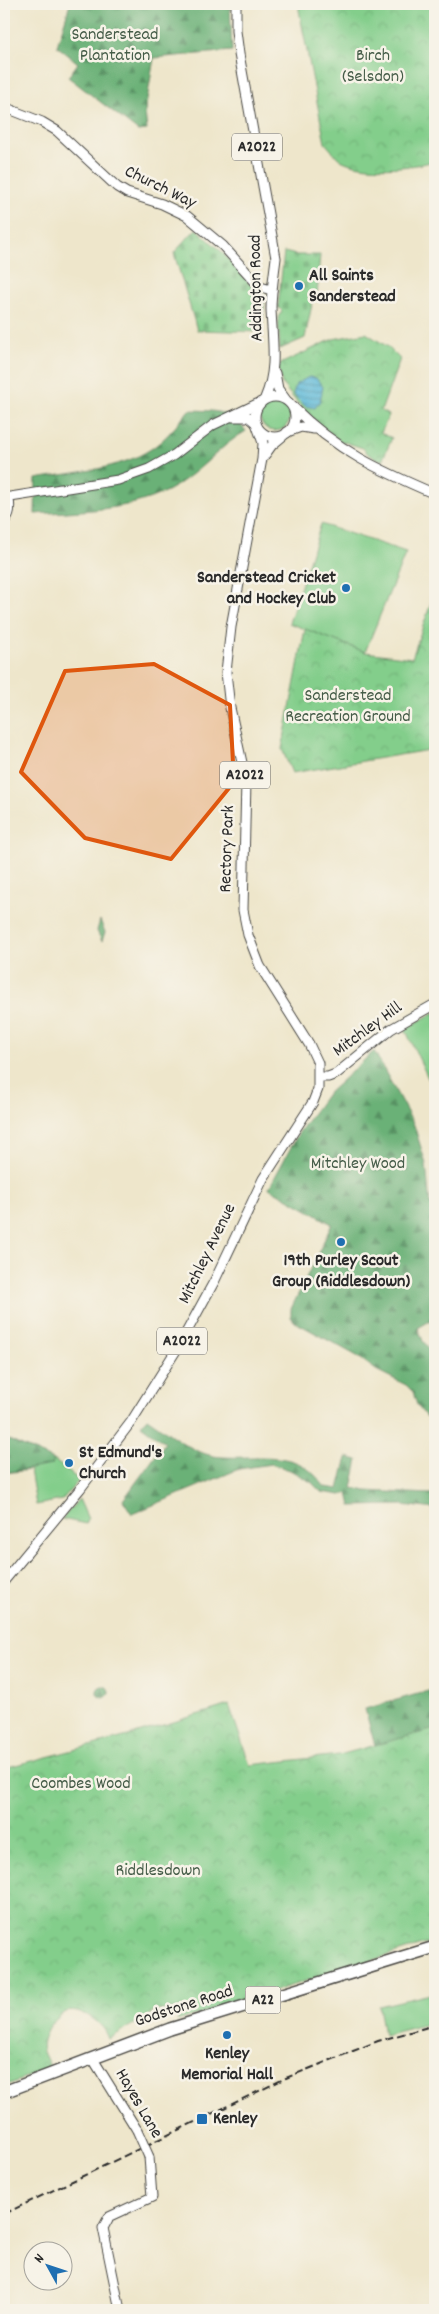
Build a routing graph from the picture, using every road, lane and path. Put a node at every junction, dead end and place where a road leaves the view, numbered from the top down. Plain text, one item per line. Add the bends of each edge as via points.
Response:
1 (236, 4) edge
2 (4, 106) edge
3 (272, 290) junction
4 (274, 366) junction
5 (263, 400) junction
6 (291, 406) junction
7 (228, 417) junction
8 (257, 424) junction
9 (318, 432) junction
10 (286, 433) junction
11 (262, 459) junction
12 (435, 494) edge
13 (6, 498) edge
14 (4, 521) edge
15 (435, 1004) edge
16 (319, 1077) junction
17 (4, 1581) edge
18 (435, 1948) edge
19 (93, 2060) junction
20 (4, 2092) edge
21 (120, 2310) edge

1 - 3 main road, Addington Road / A2022 via 239,54 276,258
2 - 3 main road, Church Way via 57,131 117,187 172,208 192,220 223,246 260,287
3 - 4 main road, Addington Road / A2022
4 - 5 main road, A2022 via 271,384
4 - 6 main road, A2022 via 278,389
5 - 6 main road via 277,398
5 - 7 main road
5 - 8 main road via 255,413
6 - 9 main road
6 - 10 main road via 295,420
7 - 8 main road via 248,417
7 - 13 main road via 149,470 118,480
8 - 10 main road via 270,435 277,437
8 - 11 main road, Rectory Park / A2022 via 263,443
9 - 10 main road via 304,427
9 - 12 main road via 357,458
10 - 11 main road, Rectory Park / A2022
11 - 16 main road, Rectory Park / A2022 via 231,627 226,672 230,708 246,781 243,910 260,966 309,1044 318,1063
13 - 14 main road via 10,509
15 - 16 main road, Mitchley Hill via 391,1029 336,1074
16 - 17 main road, Mitchley Avenue / A2022 via 313,1102 263,1179 215,1280 180,1344 115,1445
18 - 19 highway, Godstone Road / A22 via 189,2023
19 - 20 highway, Godstone Road / A22
19 - 21 main road, Hayes Lane, bridge via 137,2130 149,2157 152,2196 109,2218 104,2225

